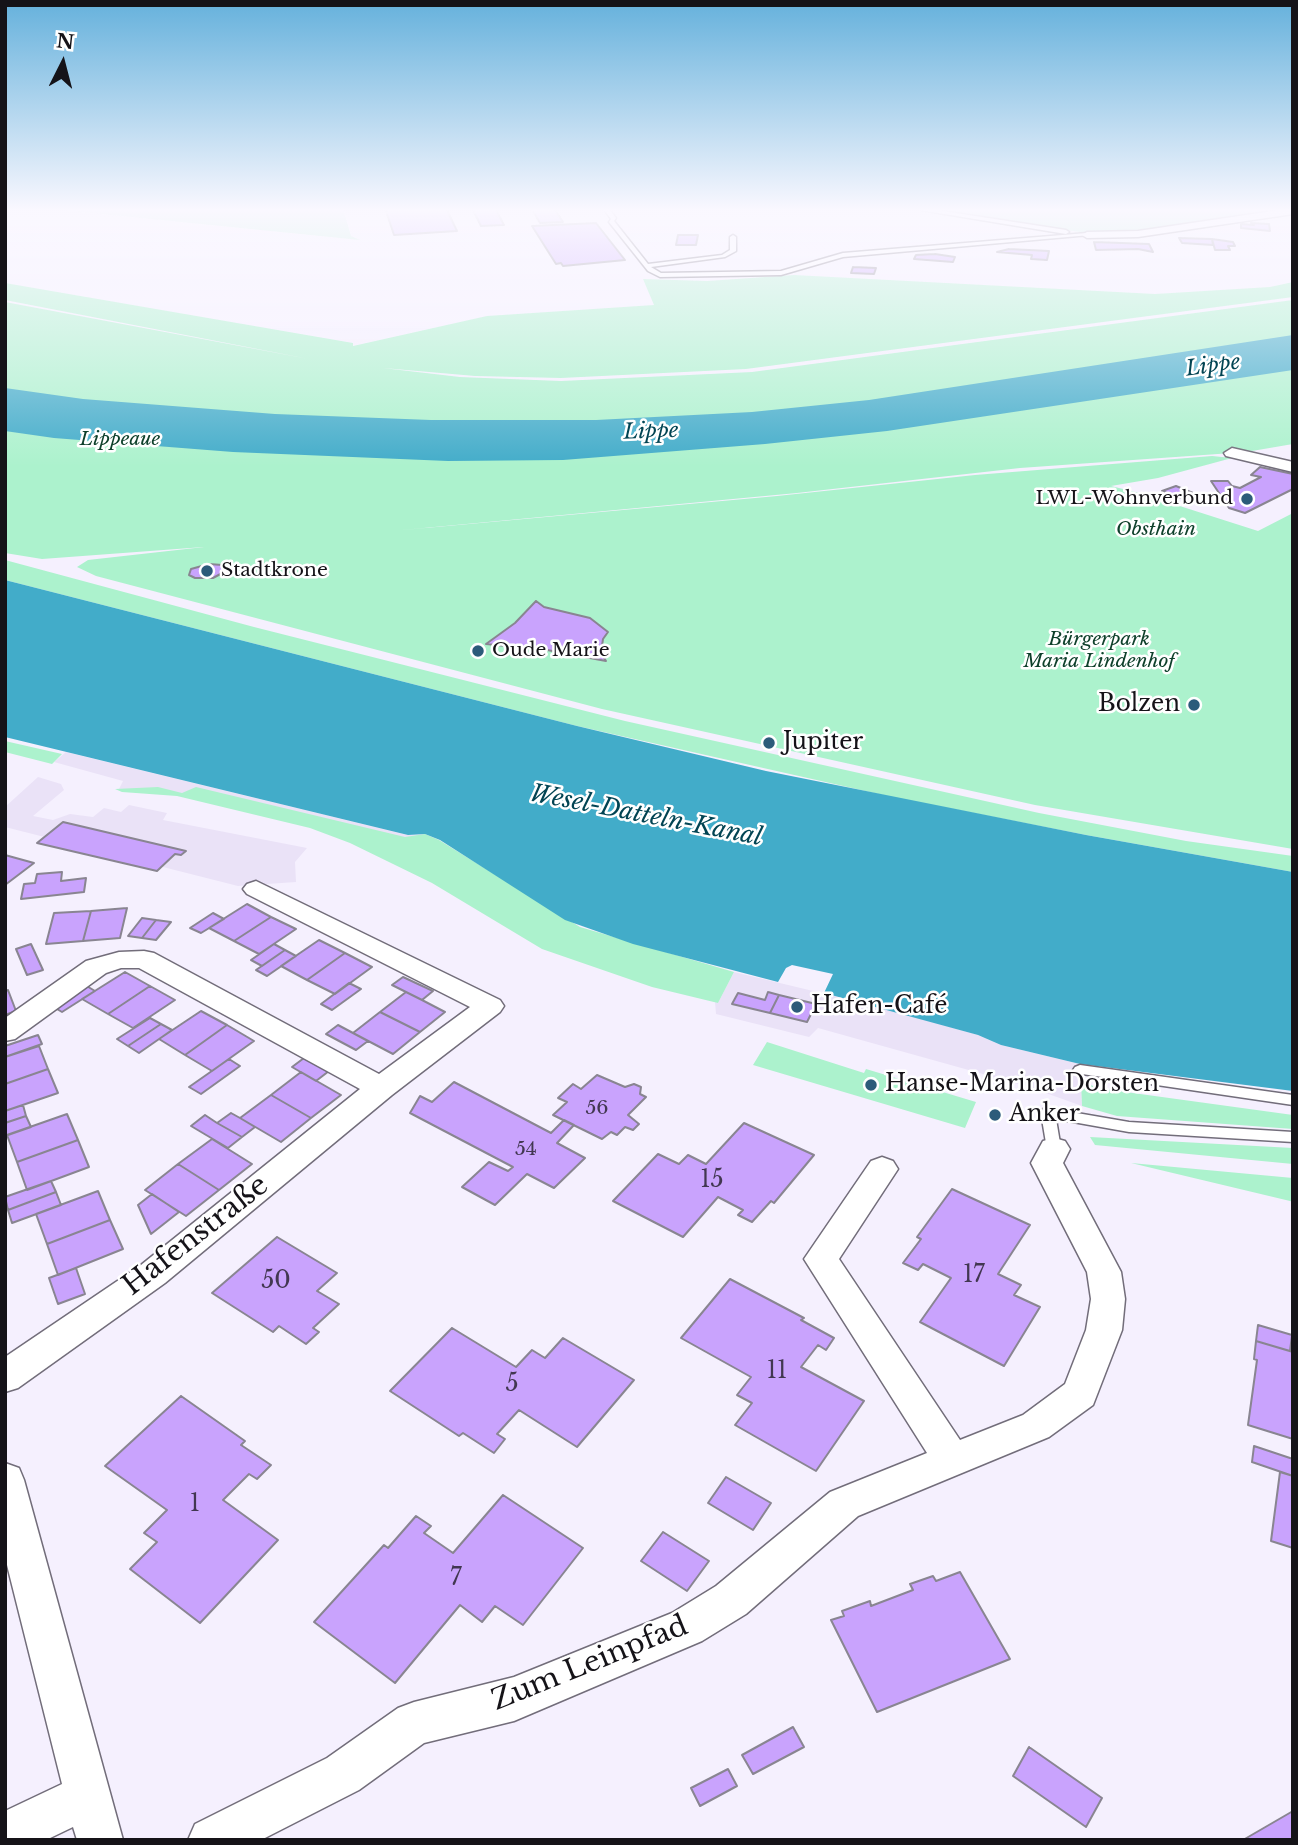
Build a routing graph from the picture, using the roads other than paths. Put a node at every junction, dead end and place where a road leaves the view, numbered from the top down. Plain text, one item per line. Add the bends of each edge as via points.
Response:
1 (1232, 453) dead end
2 (1293, 467) edge
3 (256, 889) dead end
4 (5, 1032) edge
5 (1080, 1070) dead end
6 (382, 1088) junction
7 (1293, 1100) edge
8 (1293, 1137) edge
9 (1054, 1149) joint
10 (883, 1169) dead end
11 (5, 1377) edge
12 (952, 1460) junction
13 (5, 1480) edge
14 (87, 1796) junction
15 (5, 1835) edge
16 (100, 1840) edge
17 (211, 1840) edge

1 - 2 street
3 - 6 street, Hafenstraße via 490,1006
4 - 6 street via 96,967 144,959
5 - 7 lane
6 - 11 street, Hafenstraße via 153,1274
8 - 9 lane via 1129,1127 1048,1113
9 - 12 street, Zum Leinpfad via 1047,1163 1104,1272 1108,1299 1096,1357 1080,1394 1058,1412 1036,1426
10 - 12 street via 821,1259
12 - 17 street, Zum Leinpfad via 844,1504 731,1600 687,1628 514,1699 414,1724 342,1774
13 - 14 street
14 - 15 street
14 - 16 street

